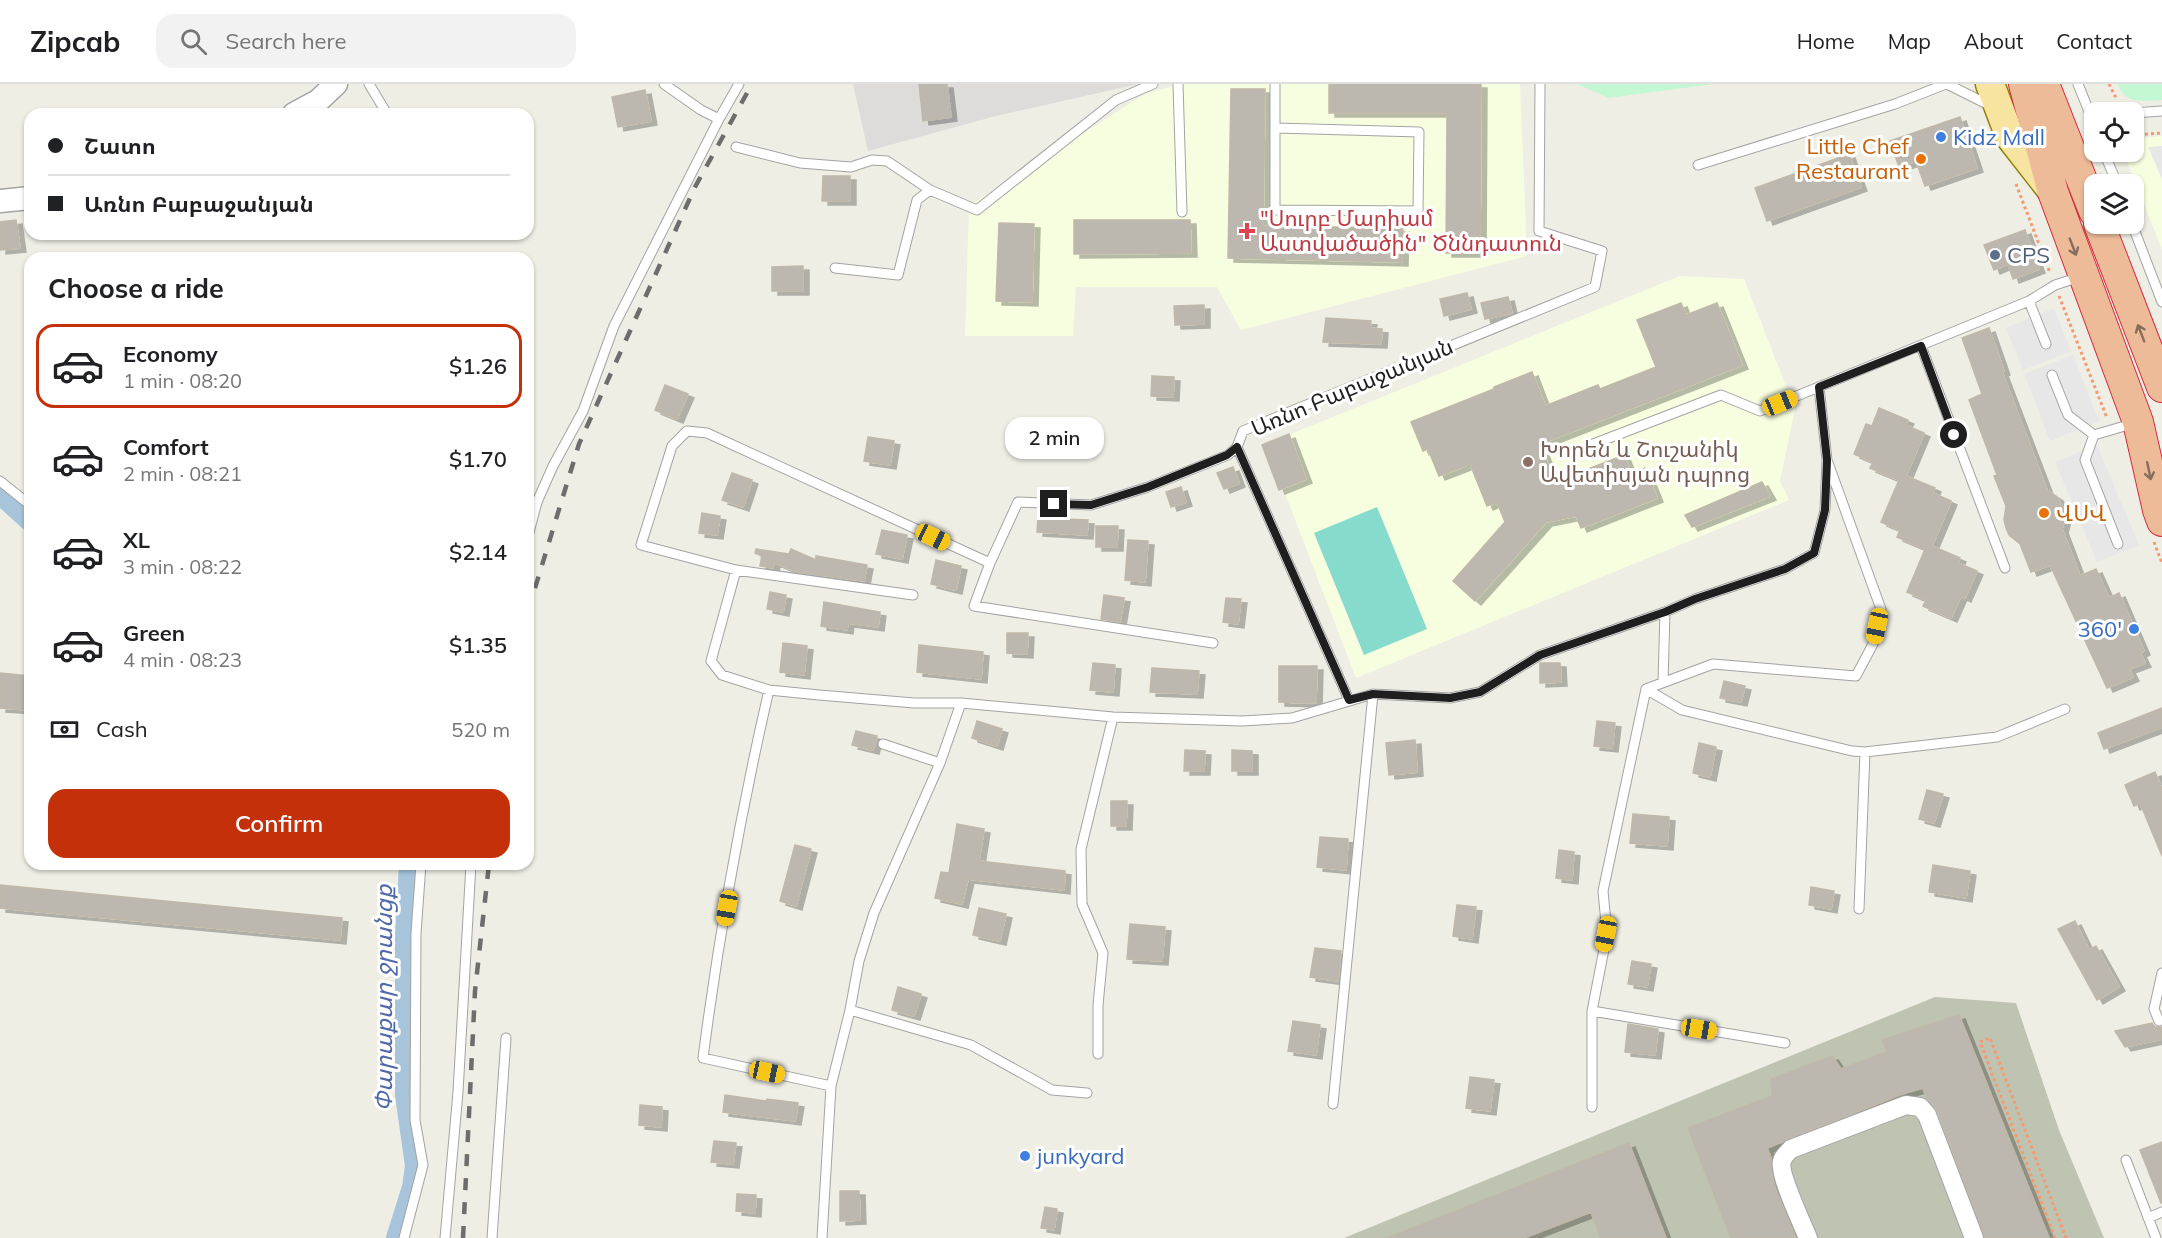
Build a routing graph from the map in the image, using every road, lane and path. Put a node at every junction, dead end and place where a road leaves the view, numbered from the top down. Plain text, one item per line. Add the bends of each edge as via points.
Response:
1 (336, 84) edge
2 (369, 84) edge
3 (664, 84) edge
4 (739, 84) edge
5 (1153, 84) edge
6 (1178, 84) edge
7 (1275, 84) edge
8 (1540, 84) edge
9 (1947, 84) edge
10 (2024, 84) edge
11 (2044, 84) edge
12 (2078, 84) edge
13 (2109, 84) edge
14 (1995, 97) edge
15 (2116, 98) dead end
16 (2086, 102) edge
17 (305, 108) edge
18 (383, 108) edge
19 (2162, 111) edge
20 (2144, 113) edge
21 (718, 119) junction
22 (1276, 128) junction
23 (2162, 133) edge
24 (2144, 134) edge
25 (736, 147) dead end
26 (1698, 165) dead end
27 (2014, 178) dead end
28 (2084, 186) edge
29 (930, 190) junction
30 (2053, 192) junction
31 (24, 199) edge
32 (0, 201) edge
33 (1182, 212) dead end
34 (2103, 234) edge
35 (2136, 234) edge
36 (835, 267) dead end
37 (2084, 275) junction
38 (2055, 285) junction
39 (2029, 301) junction
40 (2162, 302) edge
41 (2046, 344) dead end
42 (1921, 346) junction
43 (2052, 375) dead end
44 (1819, 387) junction
45 (2162, 387) edge
46 (2125, 426) junction
47 (2094, 435) junction
48 (1588, 446) dead end
49 (1237, 447) junction
50 (1827, 460) junction
51 (0, 481) edge
52 (24, 499) edge
53 (534, 513) edge
54 (2162, 521) edge
55 (2118, 544) dead end
56 (990, 563) junction
57 (2005, 568) dead end
58 (736, 570) junction
59 (914, 595) dead end
60 (1665, 612) junction
61 (1213, 643) dead end
62 (1663, 682) junction
63 (1646, 689) junction
64 (769, 690) junction
65 (1373, 694) junction
66 (1349, 700) junction
67 (962, 703) junction
68 (2065, 709) dead end
69 (1113, 717) junction
70 (883, 744) dead end
71 (1865, 752) junction
72 (940, 763) junction
73 (421, 870) edge
74 (471, 870) edge
75 (1858, 909) dead end
76 (2162, 974) edge
77 (850, 1010) junction
78 (1592, 1011) junction
79 (2159, 1021) dead end
80 (506, 1038) dead end
81 (1785, 1043) dead end
82 (1098, 1054) dead end
83 (831, 1086) junction
84 (1087, 1093) dead end
85 (1333, 1104) dead end
86 (1592, 1107) dead end
87 (2126, 1160) dead end
88 (2162, 1212) edge
89 (2148, 1218) junction
90 (404, 1238) edge
91 (445, 1238) edge
92 (492, 1238) edge
93 (822, 1238) edge
94 (1808, 1238) edge
95 (1974, 1238) edge
96 (2055, 1238) edge
97 (2066, 1238) edge
98 (2156, 1238) edge

1 - 17 street
2 - 18 lane
3 - 21 lane
4 - 21 lane
5 - 29 lane via 1116,100 977,210
6 - 33 lane
7 - 22 lane
8 - 49 lane, Առնո Բաբաջանյան via 1539,231 1602,251 1595,287 1243,431
9 - 14 lane
9 - 26 lane
10 - 30 highway
11 - 28 highway
12 - 16 lane
13 - 15 path
14 - 30 main road via 2010,137
19 - 20 lane
21 - 53 lane via 614,326 583,411 553,466
22 - 22 lane via 1419,132 1418,211 1275,210
23 - 24 path
25 - 29 lane via 800,163 851,167 872,160 887,161
27 - 38 path
29 - 36 lane via 916,200 898,275
30 -> 37 highway
31 - 32 street
45 -> 34 highway
35 - 40 lane
37 - 38 lane
37 - 46 highway
38 - 39 lane
38 - 46 path
39 - 41 lane
39 - 42 lane
42 - 44 lane
42 - 57 lane
43 - 47 lane via 2068,415
44 - 48 lane via 1760,411 1721,395
44 - 50 lane
46 - 47 lane
46 -> 54 highway
47 - 55 lane via 2085,460
49 - 56 lane, Առնո Բաբաջանյան via 1227,455 1148,487 1091,505 1018,502
49 - 66 lane
50 - 60 lane via 1825,510 1814,553 1785,569
50 - 62 lane via 1881,609 1873,644 1856,676 1713,664
51 - 52 lane
56 - 58 lane via 707,433 687,431 672,446 641,545
56 - 61 lane, Առնո Բաբաջանյան via 974,606
58 - 59 lane
58 - 64 lane via 711,661 722,675
60 - 62 lane
60 - 65 lane via 1540,655 1480,692 1450,698
62 - 63 lane
63 - 71 lane via 1682,710
63 - 78 lane via 1604,891 1606,934
64 - 67 lane via 914,703
64 - 83 lane via 749,778 703,1058
65 - 66 lane
65 - 85 lane
66 - 69 lane via 1292,718 1242,721
67 - 69 lane
67 - 72 lane
68 - 71 lane via 1997,738
69 - 82 lane via 1081,849 1082,904 1103,953
70 - 72 lane
71 - 75 lane
72 - 77 lane via 874,913 859,961
73 - 90 lane via 416,933 416,1120 423,1165
74 - 91 lane
76 - 79 lane via 2154,1009
77 - 83 lane
77 - 84 lane via 971,1045 1052,1090
78 - 81 lane
78 - 86 lane
80 - 92 lane
83 - 93 lane
87 - 89 lane
88 - 89 lane
89 - 98 lane
94 - 95 street via 1782,1173 1786,1155 1791,1149 1906,1105 1920,1107 1928,1115
96 - 97 path via 1980,1041 1990,1038

